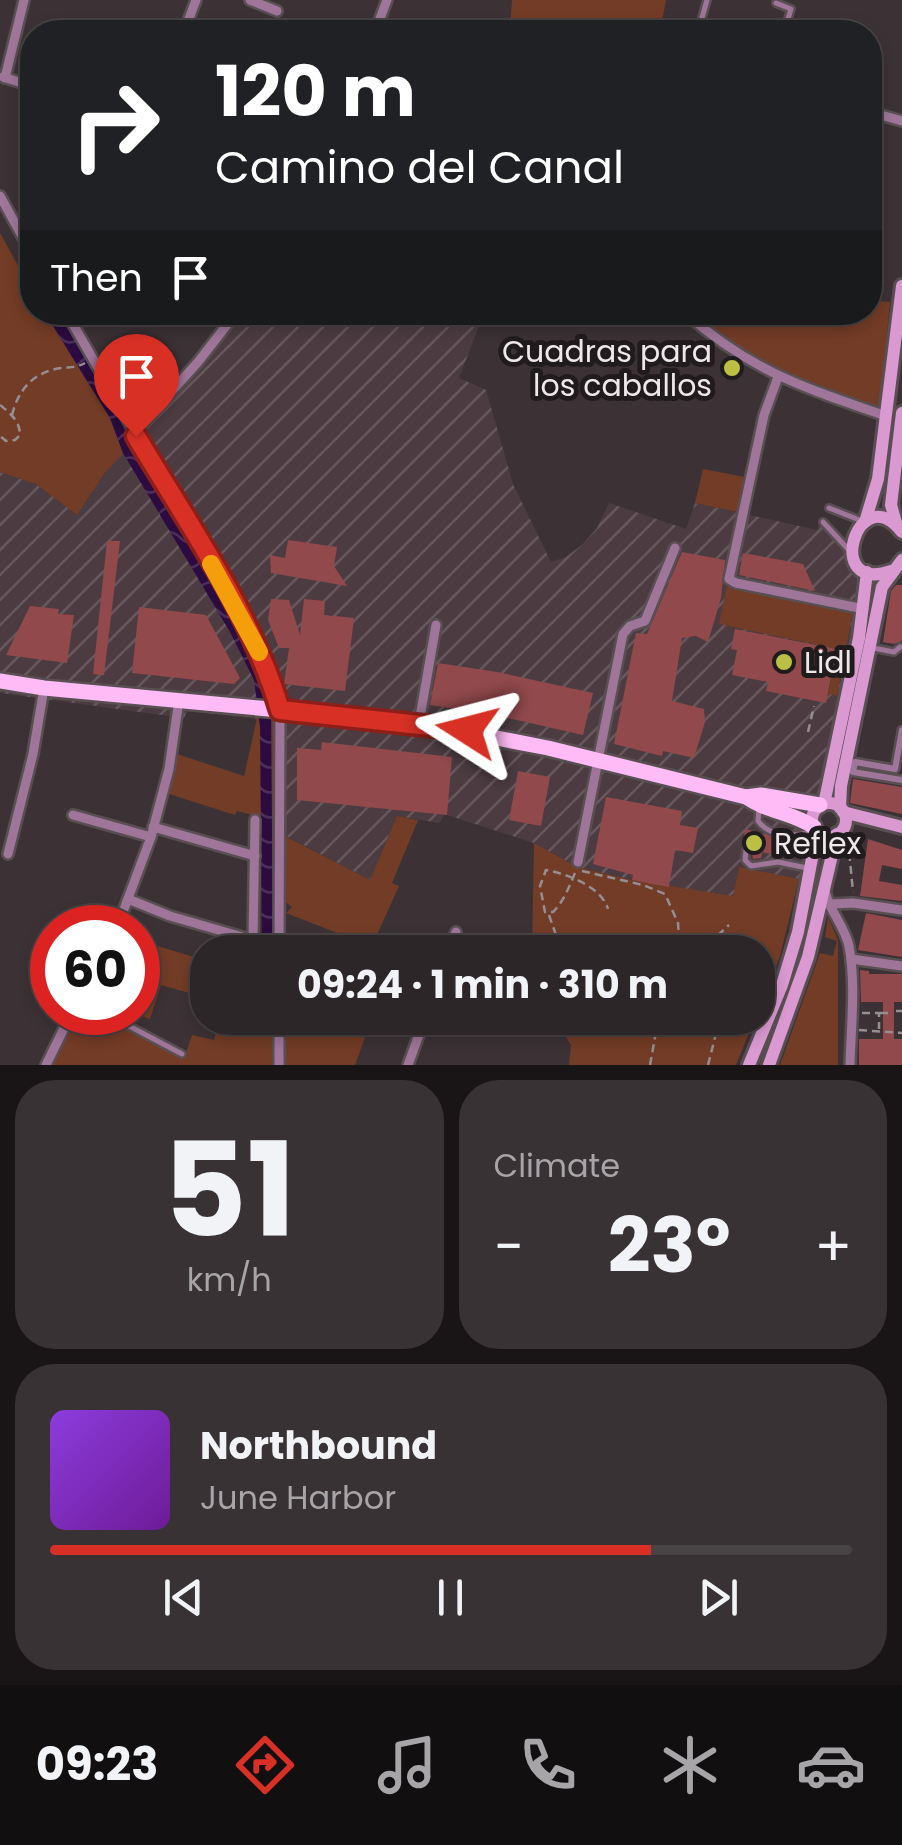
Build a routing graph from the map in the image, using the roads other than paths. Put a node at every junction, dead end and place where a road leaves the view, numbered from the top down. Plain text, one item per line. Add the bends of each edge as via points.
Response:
1 (24, 0) edge
2 (250, 0) edge
3 (776, 3) dead end
4 (278, 11) dead end
5 (788, 20) edge
6 (3, 77) edge
7 (0, 196) edge
8 (20, 232) edge
9 (902, 286) edge
10 (73, 325) edge
11 (226, 325) edge
12 (698, 325) edge
13 (778, 378) junction
14 (902, 413) edge
15 (886, 416) junction
16 (134, 433) junction
17 (830, 508) dead end
18 (823, 522) dead end
19 (864, 522) junction
20 (900, 529) edge
21 (675, 548) dead end
22 (851, 552) junction
23 (902, 560) edge
24 (891, 571) junction
25 (867, 572) junction
26 (864, 609) junction
27 (436, 626) dead end
28 (870, 647) junction
29 (900, 647) dead end
30 (0, 681) edge
31 (44, 688) junction
32 (179, 700) junction
33 (280, 710) junction
34 (418, 723) junction
35 (902, 730) edge
36 (598, 760) junction
37 (902, 780) edge
38 (822, 804) junction
39 (842, 810) junction
40 (754, 813) junction
41 (73, 814) dead end
42 (255, 820) dead end
43 (886, 824) junction
44 (902, 827) edge
45 (815, 829) junction
46 (152, 832) junction
47 (843, 834) junction
48 (746, 850) dead end
49 (8, 854) dead end
50 (773, 854) dead end
51 (255, 856) junction
52 (772, 863) junction
53 (577, 866) road end
54 (812, 869) junction
55 (825, 886) junction
56 (128, 899) junction
57 (832, 904) junction
58 (126, 905) edge
59 (902, 910) edge
60 (456, 932) dead end
61 (279, 935) edge
62 (455, 935) edge
63 (851, 959) junction
64 (902, 966) edge
65 (61, 1035) edge
66 (148, 1035) edge
67 (279, 1035) edge
68 (419, 1035) edge
69 (182, 1054) dead end
70 (46, 1065) edge
71 (280, 1065) edge
72 (408, 1065) edge
73 (749, 1065) edge
74 (769, 1065) edge
75 (850, 1065) edge

1 - 6 street
2 - 4 street
3 - 5 lane via 791,9
7 - 8 street
9 - 15 main road
10 - 16 street
11 - 16 street
12 - 13 street
13 - 15 street
13 - 26 street via 729,579
14 - 20 main road via 891,506
15 - 19 main road
16 - 33 street via 248,629
17 - 19 lane
18 - 22 lane
19 - 20 main road via 881,519
19 - 22 main road
21 - 36 street via 645,621 623,634
22 - 25 main road
23 - 24 main road
24 - 25 main road
24 - 28 main road
25 - 26 main road
26 - 38 main road
27 - 34 street
28 - 29 lane
28 - 39 main road
30 - 31 main road
31 - 32 main road
31 - 49 street
32 - 33 main road
32 - 46 street
33 - 34 main road
33 - 61 street
34 - 36 main road
35 - 37 street via 895,769 855,762 853,772
36 - 40 main road
36 - 53 street
38 - 39 main road
38 - 40 main road via 761,795
38 - 45 main road via 812,818
39 - 43 main road
39 - 47 main road
40 - 45 main road via 793,814
40 - 45 lane via 777,835
41 - 46 street
42 - 51 street
43 - 44 main road
43 - 47 main road
45 - 47 main road
45 - 54 main road
46 - 51 street
46 - 56 street
47 - 55 main road
48 - 52 lane via 750,866
50 - 52 lane
51 - 56 street via 249,940
52 - 54 lane
54 - 73 main road via 782,985
55 - 57 street
55 - 74 main road
56 - 58 street
57 - 59 street
57 - 63 street
60 - 62 street
63 - 64 street
63 - 75 street
65 - 70 street
66 - 69 lane
67 - 71 street
68 - 72 street

